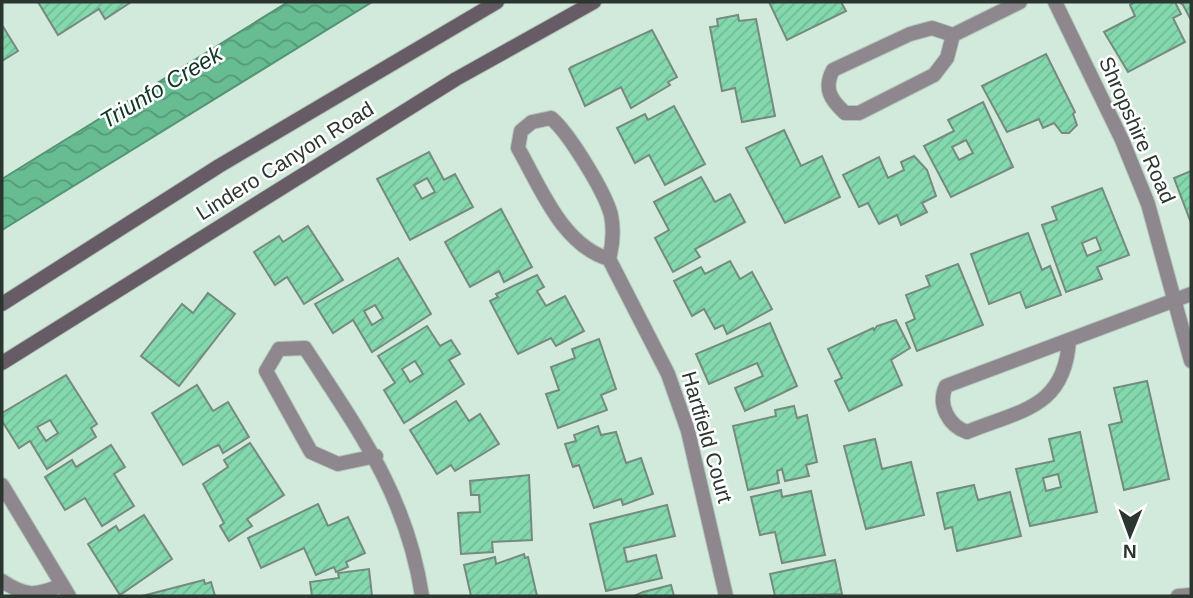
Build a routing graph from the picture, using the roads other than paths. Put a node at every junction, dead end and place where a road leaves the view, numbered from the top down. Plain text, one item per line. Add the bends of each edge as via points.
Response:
1 (497, 2) edge
2 (594, 2) edge
3 (1020, 2) edge
4 (1055, 2) edge
5 (953, 35) junction
6 (609, 259) junction
7 (1191, 294) edge
8 (1177, 300) junction
9 (2, 304) edge
10 (1069, 340) junction
11 (1191, 361) edge
12 (2, 363) edge
13 (376, 456) junction
14 (2, 485) edge
15 (2, 581) edge
16 (65, 591) edge
17 (1191, 595) edge
18 (422, 596) edge
19 (726, 596) edge
20 (1178, 596) edge

1 - 9 street, Lindero Canyon Road via 219,166
2 - 12 street, Lindero Canyon Road via 456,79
3 - 5 street
4 - 8 street, Shropshire Road via 1122,140 1148,204
5 - 5 street via 932,28 910,34 833,70 827,82 831,100 845,113 859,113 934,75 947,58
6 - 6 street via 614,243 610,213 566,131 551,118 532,122 521,131 518,148 569,234 590,253
6 - 19 street, Hartfield Court via 668,374 684,419
7 - 8 street
8 - 10 street
8 - 11 street, Shropshire Road
10 - 10 street via 946,386 942,394 947,417 967,432 1043,401 1059,384 1068,364
13 - 13 street via 305,348 279,349 266,371 310,452 338,464
13 - 18 street via 403,519
14 - 16 street
15 - 16 street via 38,596
17 - 20 street

